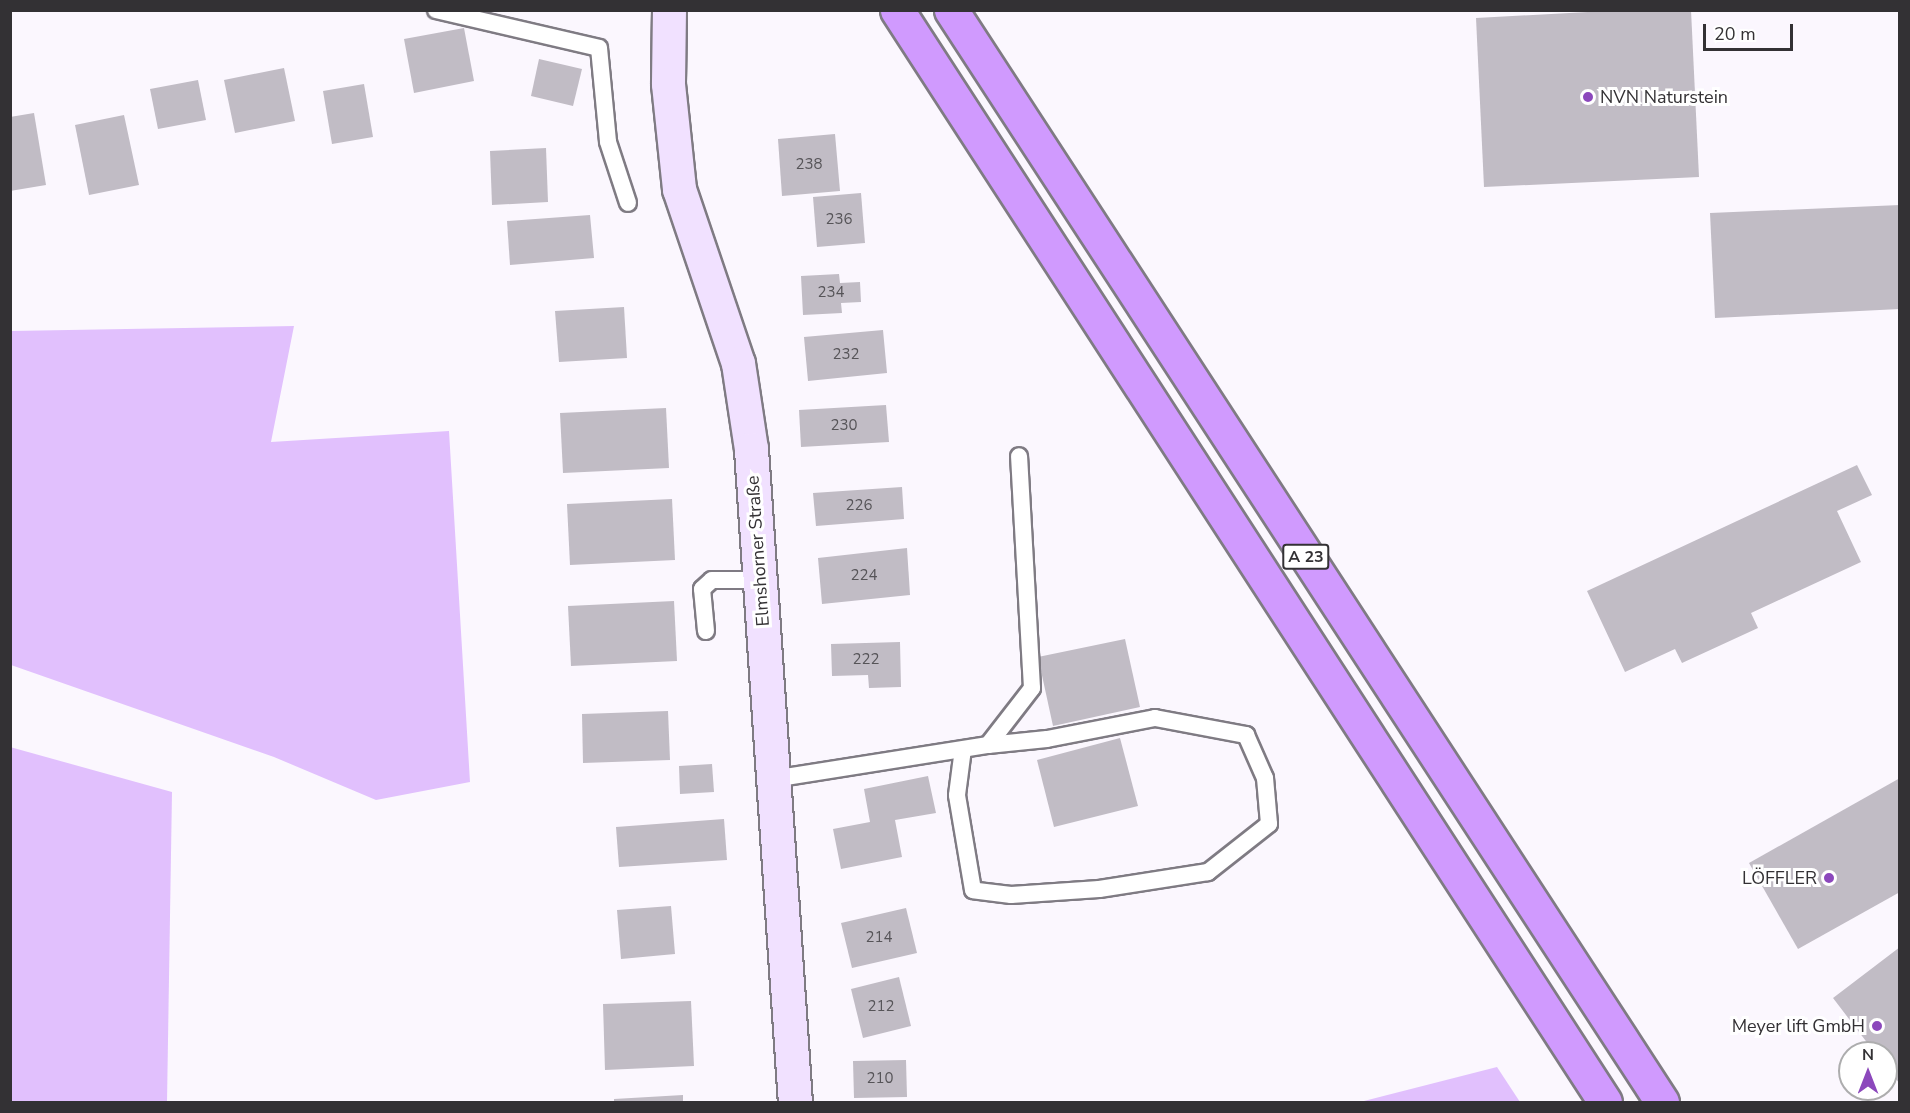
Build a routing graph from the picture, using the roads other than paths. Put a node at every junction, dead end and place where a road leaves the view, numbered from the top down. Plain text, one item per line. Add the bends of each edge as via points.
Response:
1 (436, 10) edge
2 (669, 10) edge
3 (897, 10) edge
4 (951, 10) edge
5 (628, 202) dead end
6 (1019, 456) dead end
7 (760, 580) junction
8 (706, 631) dead end
9 (988, 745) junction
10 (963, 749) junction
11 (773, 779) junction
12 (795, 1102) edge
13 (1605, 1102) edge
14 (1662, 1102) edge

1 - 5 lane via 599,48 608,142
2 - 7 street, Elmshorner Straße via 668,84 679,189 738,363 751,449
3 - 13 highway, A 23
4 - 14 highway, A 23
6 - 9 lane via 1032,688
7 - 8 lane via 712,580 702,589
7 - 11 street, Elmshorner Straße
9 - 10 lane
9 - 10 lane via 1047,739 1155,718 1246,735 1265,778 1269,824 1208,872 1088,890 1011,896 973,890 957,795
10 - 11 lane
11 - 12 street, Elmshorner Straße

